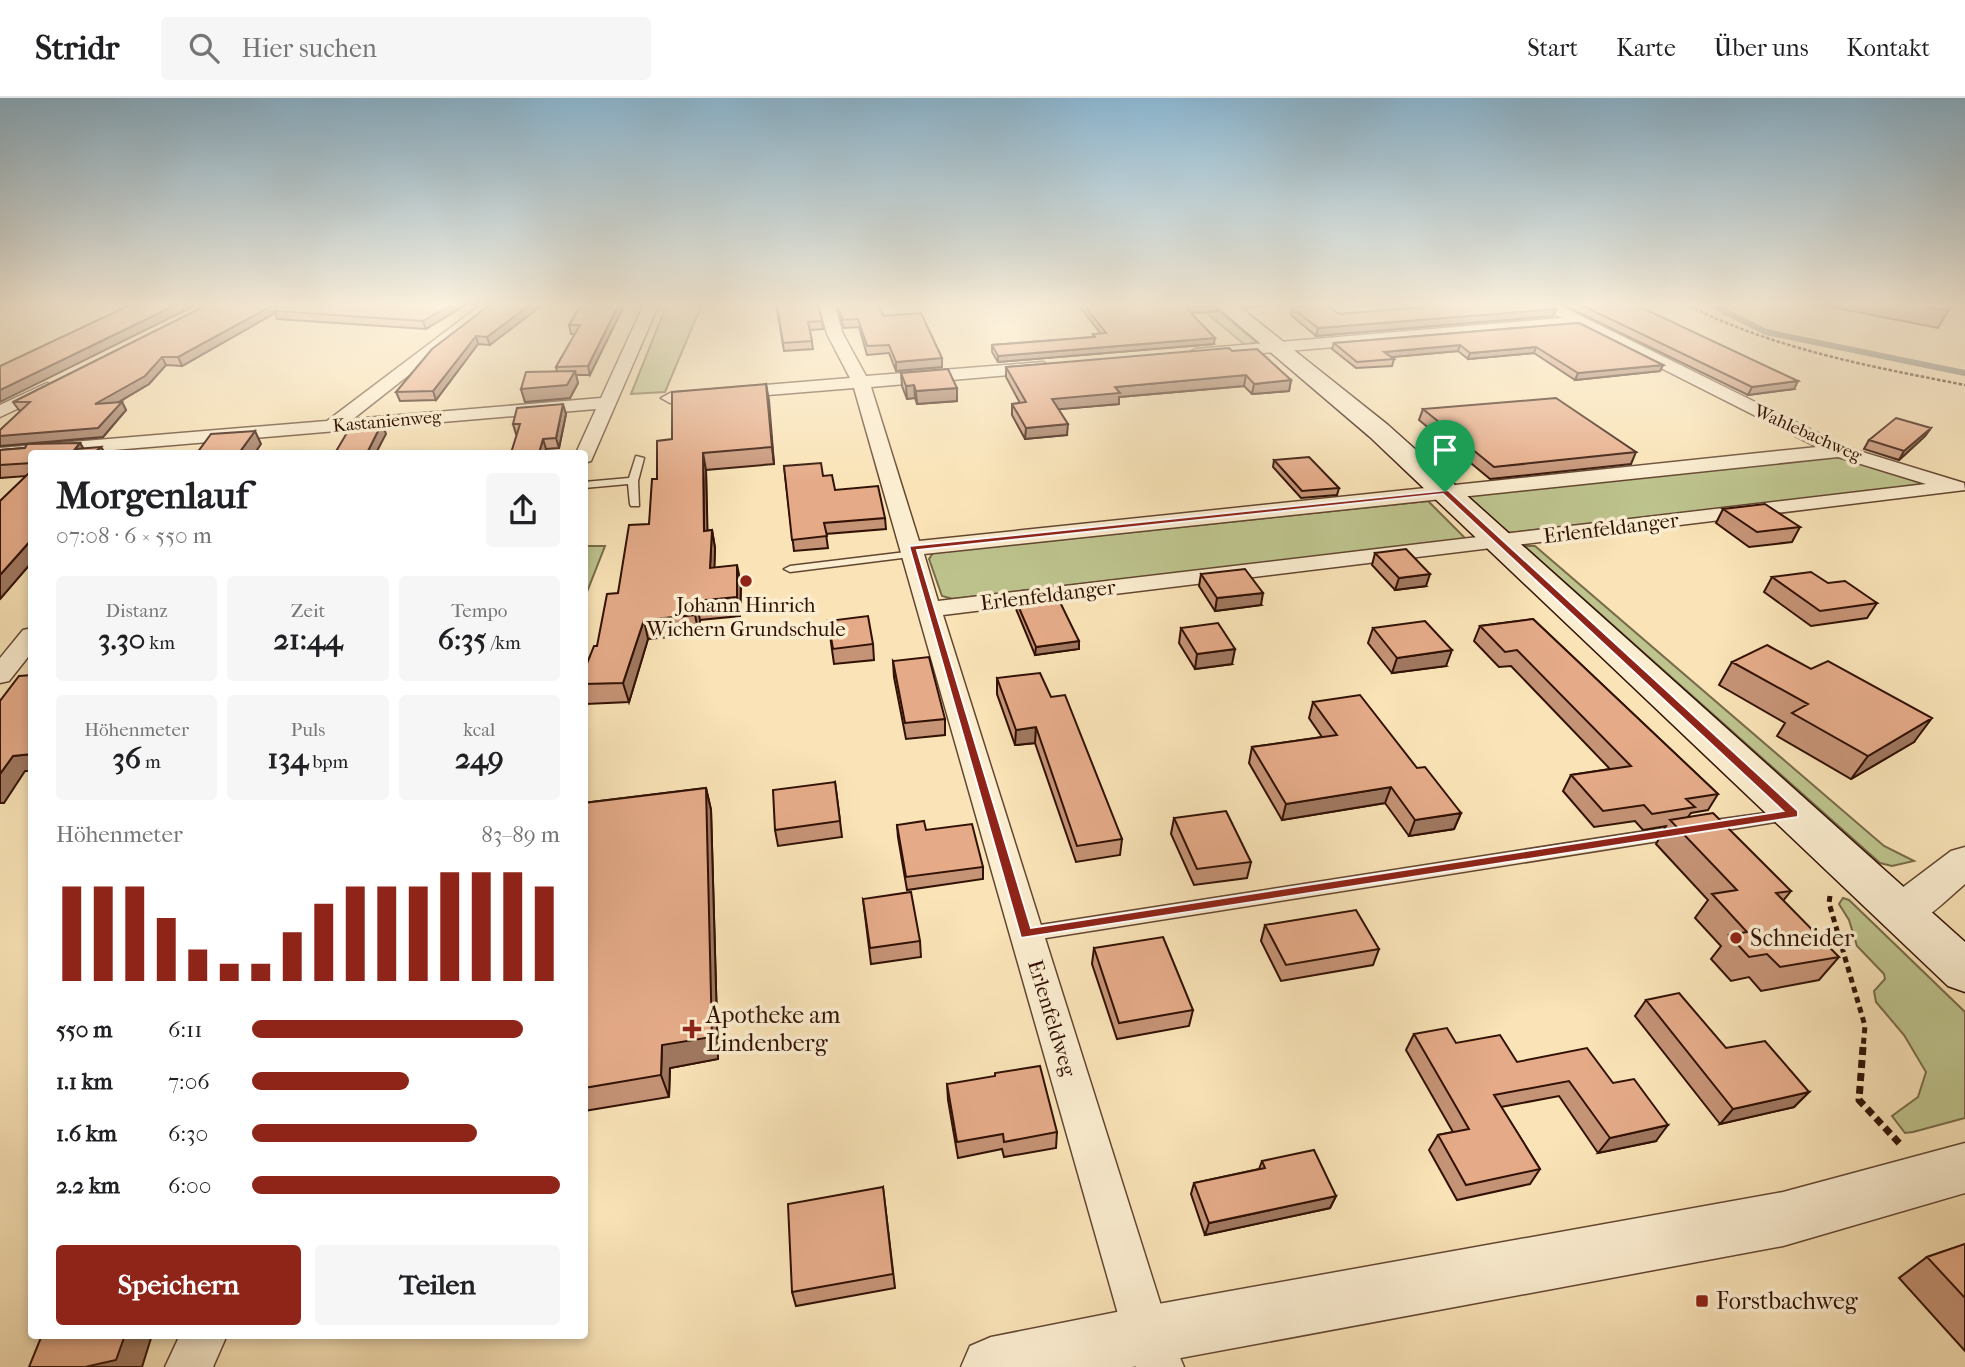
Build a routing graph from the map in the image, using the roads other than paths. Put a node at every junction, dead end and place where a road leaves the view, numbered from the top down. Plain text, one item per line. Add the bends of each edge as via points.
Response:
1 (414, 363) edge
2 (625, 363) edge
3 (851, 363) edge
4 (1297, 363) edge
5 (1664, 363) edge
6 (1063, 365) edge
7 (60, 382) edge
8 (861, 383) junction
9 (670, 398) edge
10 (607, 403) junction
11 (0, 412) edge
12 (332, 426) junction
13 (177, 446) edge
14 (88, 450) edge
15 (587, 450) edge
16 (1839, 451) junction
17 (28, 453) edge
18 (0, 454) edge
19 (639, 458) dead end
20 (633, 481) junction
21 (588, 485) edge
22 (1961, 488) edge
23 (1445, 492) junction
24 (635, 504) dead end
25 (1497, 541) junction
26 (913, 551) junction
27 (790, 569) dead end
28 (931, 609) junction
29 (28, 640) edge
30 (0, 676) edge
31 (1793, 814) junction
32 (1965, 862) edge
33 (1901, 912) junction
34 (1026, 934) junction
35 (1965, 972) edge
36 (1948, 1172) edge
37 (202, 1339) edge
38 (1153, 1351) edge
39 (189, 1367) edge
40 (991, 1367) edge

1 - 12 street
2 - 10 street
3 - 8 street, Erlenfeldweg
4 - 23 main road
5 - 16 street, Wahlebachweg
6 - 8 street
7 - 11 street
8 - 9 street
8 - 26 street, Erlenfeldweg
10 - 12 street, Kastanienweg
10 - 15 street
12 - 13 street, Kastanienweg
13 - 14 street, Kastanienweg
16 - 22 street, Wahlebachweg
16 - 23 street
17 - 18 street, Kastanienweg
19 - 20 lane
20 - 21 lane
20 - 24 lane
22 - 25 street, Erlenfeldanger
23 - 25 main road
23 - 26 street
25 - 28 street, Erlenfeldanger
25 - 31 main road
26 - 27 lane
26 - 28 street, Erlenfeldweg
28 - 34 street, Erlenfeldweg
29 - 30 street
31 - 33 main road
31 - 34 lane
32 - 33 street
33 - 35 main road
34 - 38 street, Erlenfeldweg
36 - 38 street via 1783,1219
37 - 39 street
38 - 40 street

